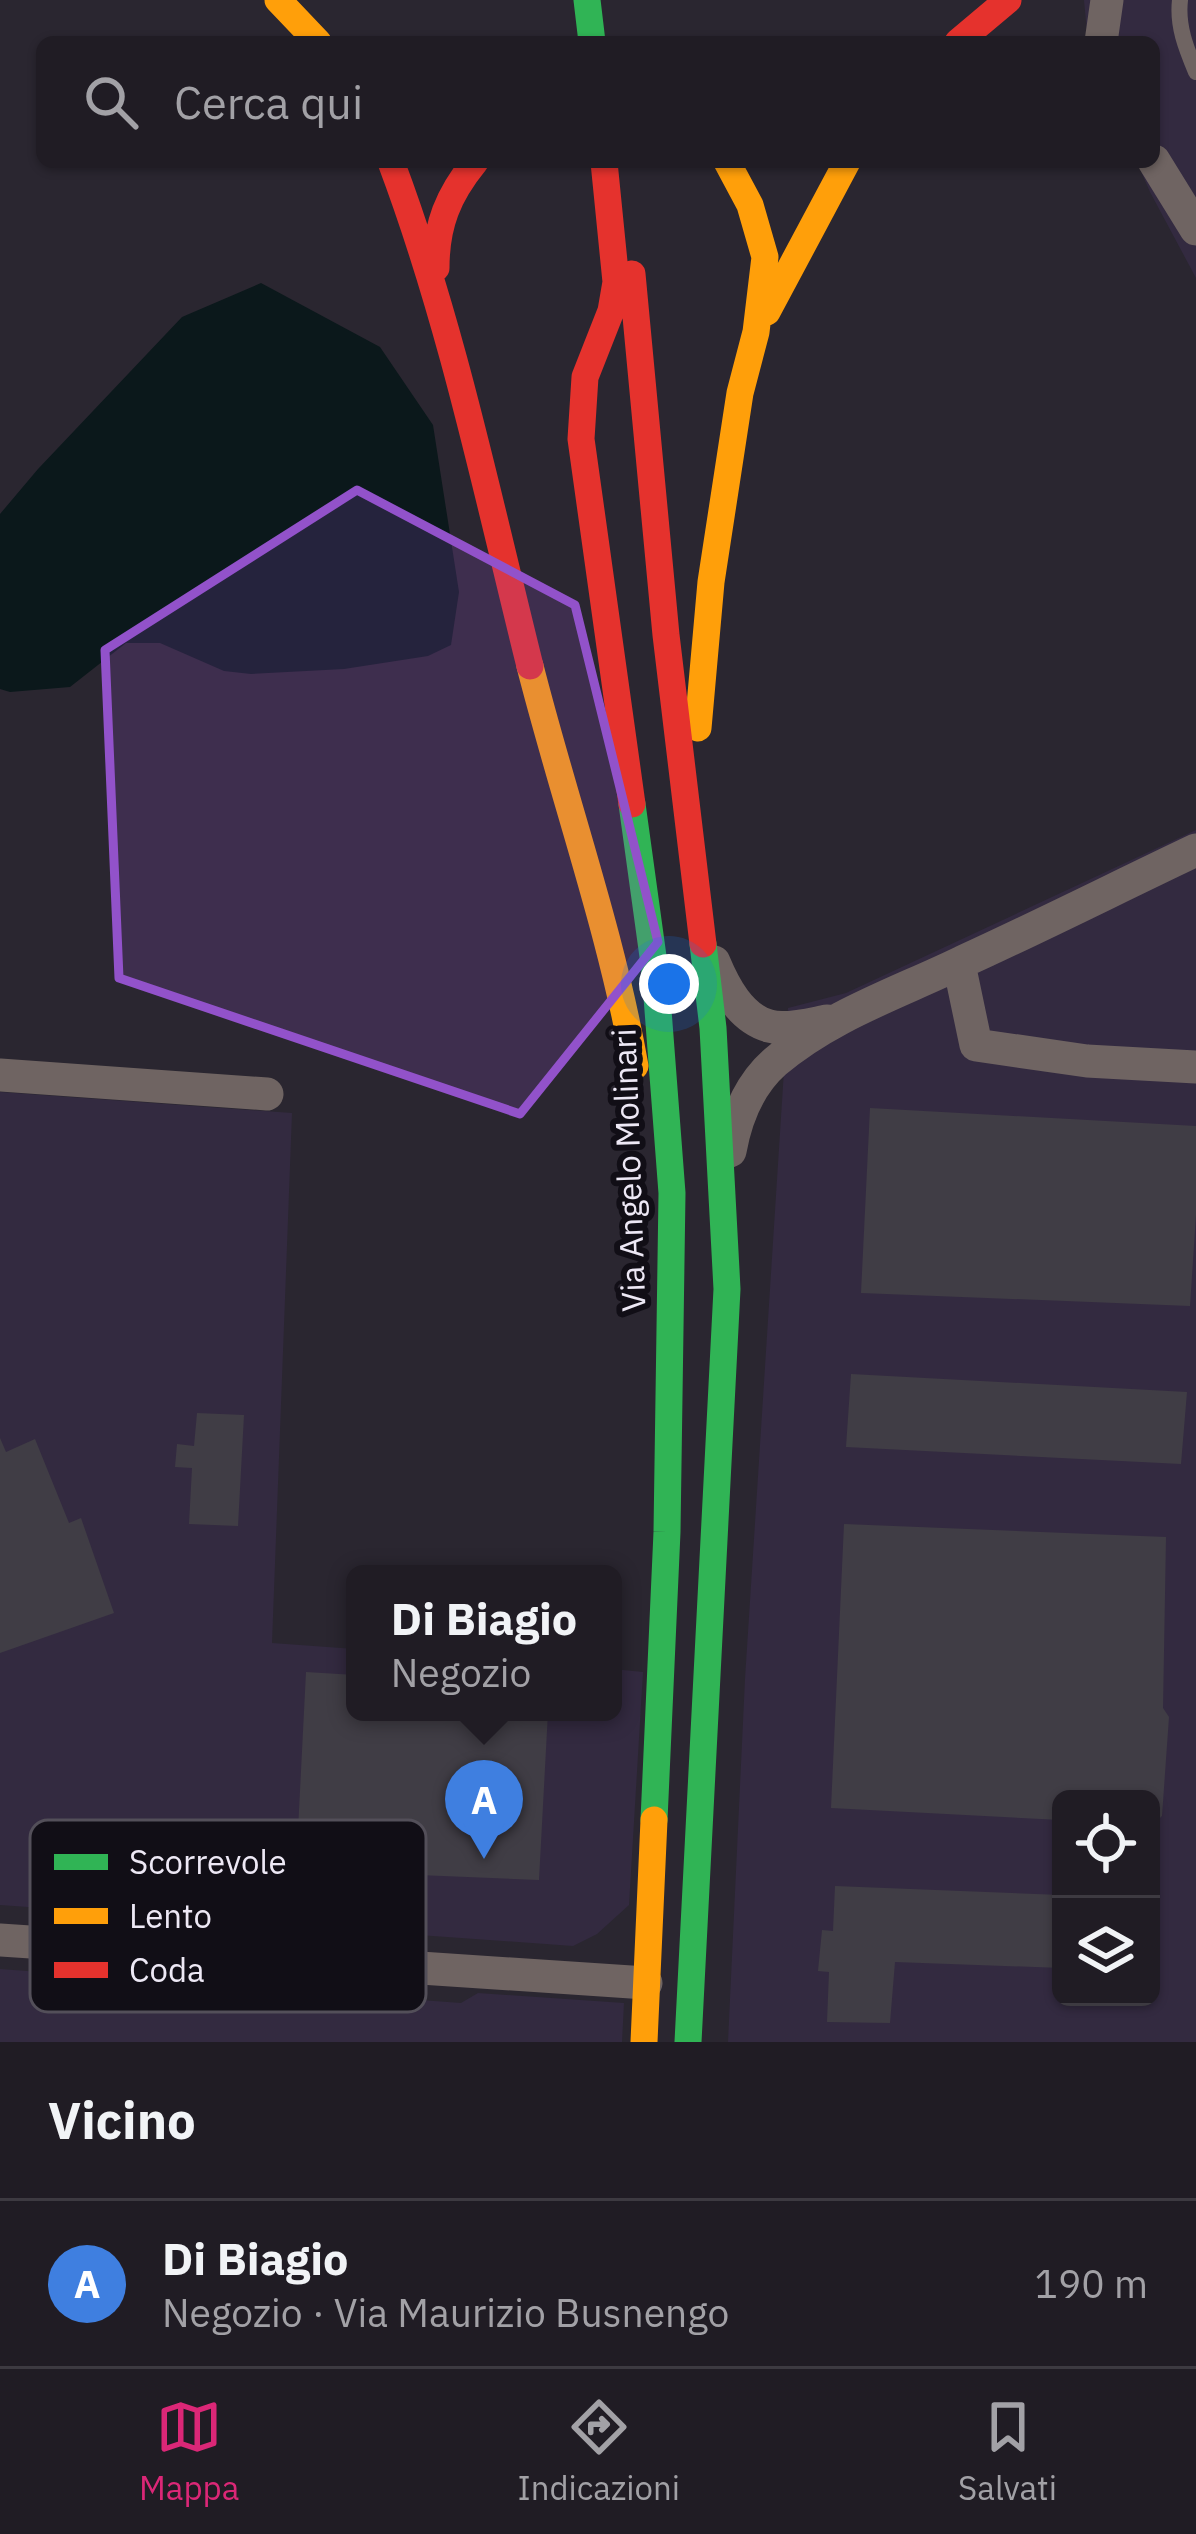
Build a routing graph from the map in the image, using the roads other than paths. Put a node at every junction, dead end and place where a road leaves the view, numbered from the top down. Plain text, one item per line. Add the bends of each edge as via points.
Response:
1 (278, 0) edge
2 (587, 0) edge
3 (605, 0) edge
4 (1008, 0) edge
5 (1107, 0) edge
6 (1180, 0) edge
7 (312, 36) edge
8 (591, 36) edge
9 (609, 36) edge
10 (965, 36) edge
11 (1102, 36) edge
12 (1196, 72) edge
13 (393, 168) edge
14 (471, 168) edge
15 (605, 168) edge
16 (622, 168) edge
17 (730, 168) edge
18 (844, 168) edge
19 (1159, 168) edge
20 (1196, 229) edge
21 (439, 314) junction
22 (756, 332) junction
23 (693, 847) junction
24 (1196, 850) edge
25 (699, 926) junction
26 (959, 964) junction
27 (835, 1019) junction
28 (1196, 1067) edge
29 (0, 1076) edge
30 (267, 1094) dead end
31 (723, 1190) junction
32 (672, 1193) junction
33 (0, 1940) edge
34 (30, 1942) edge
35 (426, 1968) edge
36 (646, 1983) junction
37 (644, 2042) edge
38 (688, 2042) edge

1 - 7 street
2 - 8 street
3 - 9 street
4 - 10 street
5 - 11 street
6 - 12 lane
13 - 21 street
14 - 21 street via 442,209
15 - 32 street, Via Angelo Molinari via 616,282 585,377 581,439 655,971
16 - 23 street
17 - 22 street via 764,257
18 - 22 street
19 - 20 street
21 - 32 street via 622,993 645,1123
22 - 23 street via 711,582
23 - 25 street
24 - 26 street
25 - 27 street via 728,994 746,1012 769,1026
25 - 31 street
26 - 27 street
26 - 28 street via 976,1046
27 - 31 street via 755,1085 736,1119
29 - 30 street
31 - 38 street via 727,1288
32 - 36 street, Via Angelo Molinari via 667,1532
33 - 34 street
35 - 36 street
36 - 37 street, Via Angelo Molinari

